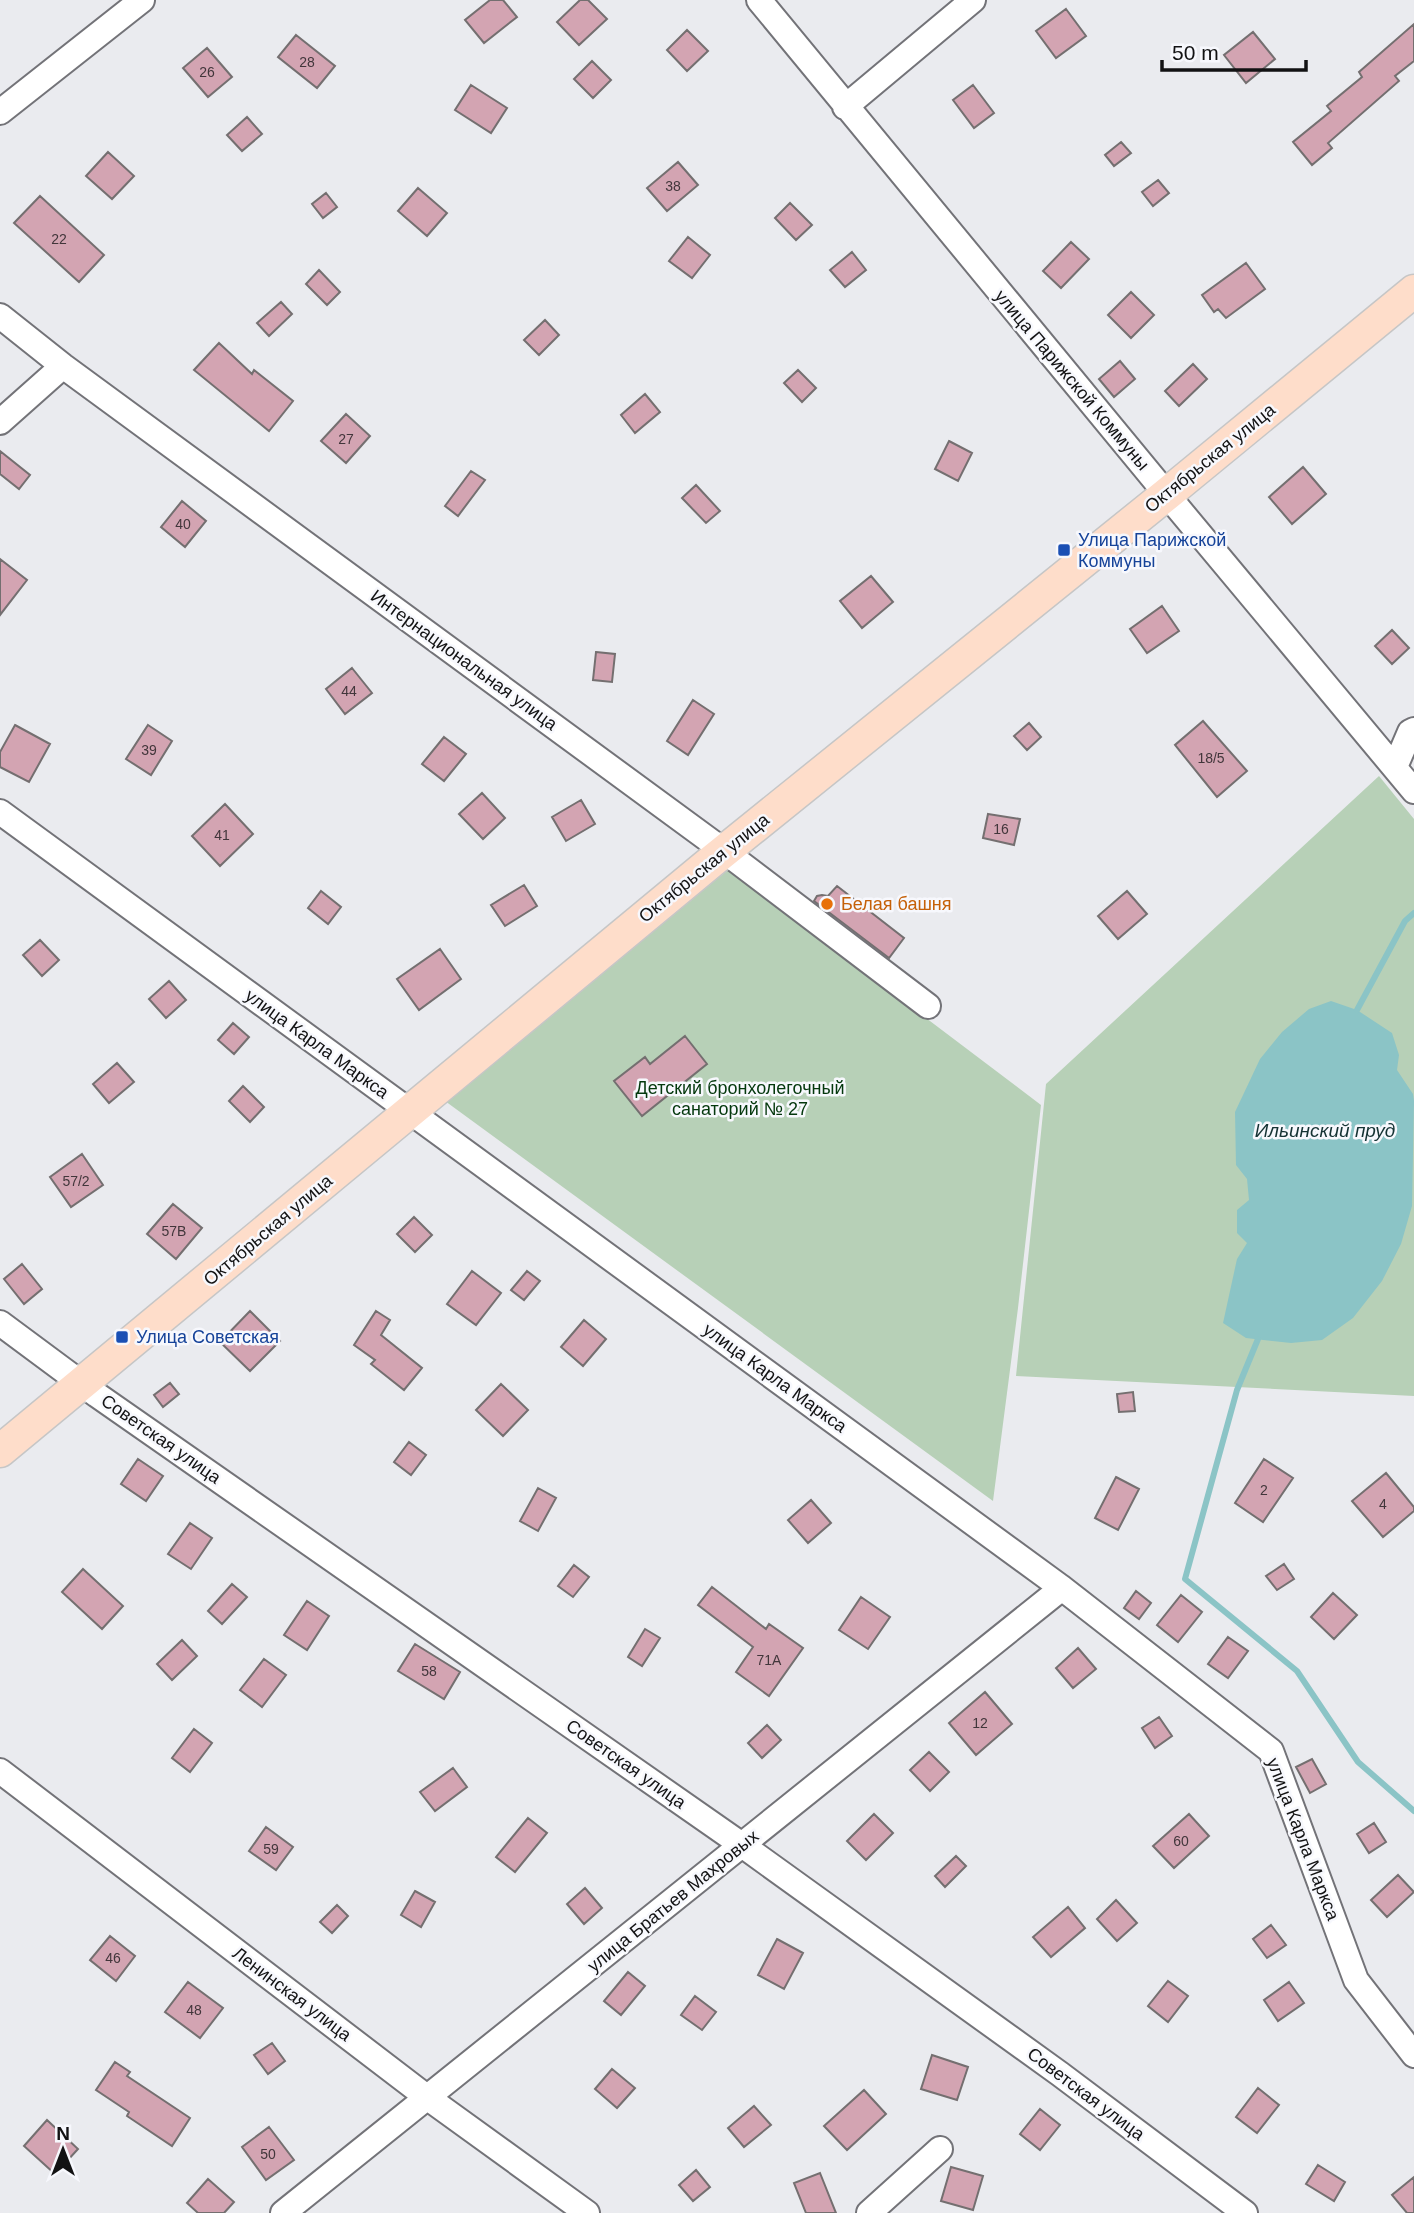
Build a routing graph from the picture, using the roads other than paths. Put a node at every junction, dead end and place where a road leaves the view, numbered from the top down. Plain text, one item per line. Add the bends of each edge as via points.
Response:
1 (142, 0) edge
2 (759, 0) edge
3 (973, 0) edge
4 (845, 107) junction
5 (0, 112) edge
6 (1414, 291) edge
7 (0, 316) edge
8 (63, 366) junction
9 (0, 422) edge
10 (1167, 494) junction
11 (1414, 730) edge
12 (1395, 767) junction
13 (1414, 791) edge
14 (0, 812) edge
15 (724, 851) junction
16 (928, 1006) dead end
17 (410, 1112) junction
18 (0, 1323) edge
19 (82, 1384) junction
20 (0, 1451) edge
21 (1062, 1588) junction
22 (0, 1771) edge
23 (743, 1845) junction
24 (1414, 2055) edge
25 (428, 2098) junction
26 (940, 2149) dead end
27 (284, 2213) edge
28 (587, 2213) edge
29 (869, 2213) edge
30 (1245, 2213) edge

1 - 5 street
2 - 4 street, улица Парижской Коммуны
3 - 4 street
4 - 10 street, улица Парижской Коммуны
6 - 10 main road, Октябрьская улица
7 - 8 street, Интернациональная улица
8 - 9 street
8 - 15 street, Интернациональная улица
10 - 12 street, улица Парижской Коммуны
10 - 15 main road, Октябрьская улица
11 - 12 street
12 - 13 street, улица Парижской Коммуны
14 - 17 street, улица Карла Маркса
15 - 16 street, Интернациональная улица
15 - 17 main road, Октябрьская улица
17 - 19 main road, Октябрьская улица
17 - 21 street, улица Карла Маркса
18 - 19 street, Советская улица
19 - 20 main road, Октябрьская улица
19 - 23 street, Советская улица
21 - 23 street, улица Братьев Махровых
21 - 24 street, улица Карла Маркса via 1271,1751 1356,1980
22 - 25 street, Ленинская улица
23 - 25 street, улица Братьев Махровых
23 - 30 street, Советская улица
25 - 27 street, улица Братьев Махровых
25 - 28 street, Ленинская улица
26 - 29 street

